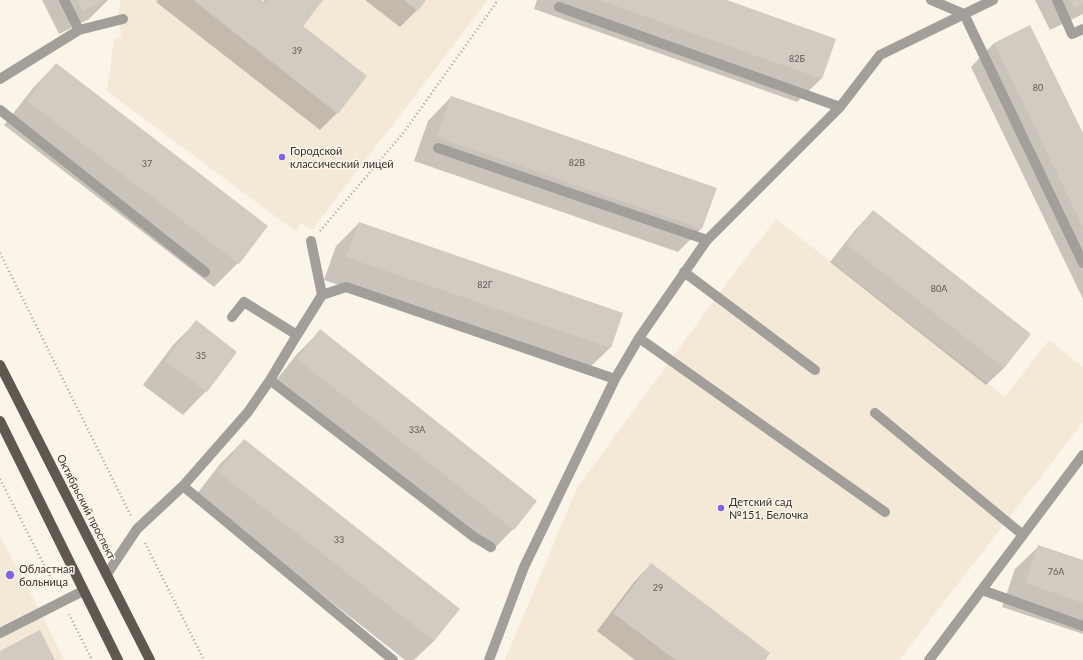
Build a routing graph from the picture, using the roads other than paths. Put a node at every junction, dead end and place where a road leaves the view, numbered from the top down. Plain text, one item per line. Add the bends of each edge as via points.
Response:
1 (64, 0) edge
2 (931, 0) edge
3 (993, 0) edge
4 (1057, 0) edge
5 (559, 7) dead end
6 (964, 14) junction
7 (123, 19) dead end
8 (1083, 29) edge
9 (80, 30) junction
10 (0, 79) edge
11 (840, 107) junction
12 (0, 110) edge
13 (438, 148) dead end
14 (707, 240) junction
15 (311, 241) road end
16 (1083, 263) edge
17 (205, 272) dead end
18 (684, 272) junction
19 (322, 295) junction
20 (232, 317) dead end
21 (297, 335) junction
22 (638, 338) junction
23 (0, 365) edge
24 (815, 370) dead end
25 (615, 379) junction
26 (270, 380) junction
27 (875, 413) dead end
28 (0, 421) edge
29 (1083, 455) edge
30 (183, 486) junction
31 (885, 512) dead end
32 (1023, 535) junction
33 (491, 547) dead end
34 (107, 574) junction
35 (982, 590) junction
36 (83, 591) junction
37 (1083, 626) edge
38 (0, 633) edge
39 (118, 660) edge
40 (150, 660) edge
41 (393, 660) edge
42 (489, 660) edge
43 (929, 660) edge

1 - 9 lane
2 - 6 lane
3 - 6 lane
4 - 8 lane via 1072,34
5 - 11 lane
6 - 11 lane via 880,55
6 - 16 lane
7 - 9 lane
9 - 10 lane
11 - 14 lane
12 - 17 lane
13 - 14 lane
14 - 18 lane
15 - 19 lane
18 - 22 lane
18 - 24 lane
19 - 21 lane
19 - 25 lane via 346,287
20 - 21 lane via 244,302
21 - 26 lane
22 - 25 lane
22 - 31 lane
23 - 34 main road, Октябрьский проспект
25 - 42 lane via 524,567
26 - 30 lane via 248,412
26 - 33 lane
27 - 32 lane
28 - 36 main road
29 - 32 lane
30 - 34 lane via 138,529
30 - 41 lane
32 - 35 lane
34 - 40 main road, Октябрьский проспект
35 - 37 lane
35 - 43 lane
36 - 38 lane
36 - 39 main road

